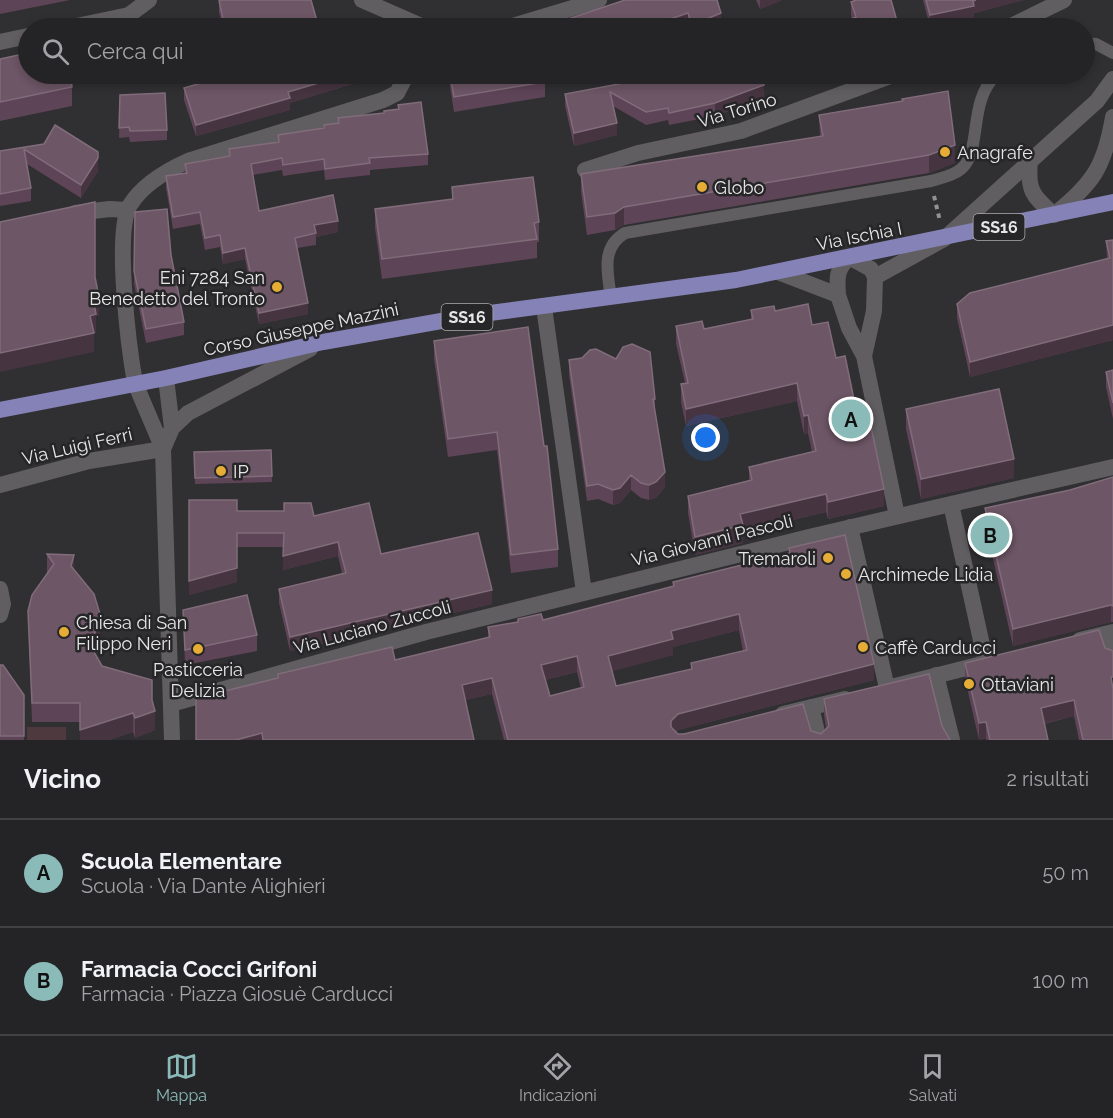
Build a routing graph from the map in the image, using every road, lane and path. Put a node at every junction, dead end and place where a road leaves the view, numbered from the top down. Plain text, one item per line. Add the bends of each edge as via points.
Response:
1 (149, 0) edge
2 (362, 0) edge
3 (599, 0) edge
4 (1064, 0) edge
5 (115, 18) edge
6 (403, 18) edge
7 (540, 18) edge
8 (1027, 18) edge
9 (18, 38) edge
10 (0, 42) edge
11 (1095, 44) edge
12 (1113, 53) edge
13 (1113, 79) edge
14 (402, 84) edge
15 (869, 84) edge
16 (989, 84) edge
17 (1113, 117) edge
18 (1030, 161) junction
19 (585, 170) dead end
20 (930, 181) junction
21 (1113, 202) edge
22 (128, 210) junction
23 (1054, 215) junction
24 (55, 216) edge
25 (944, 239) junction
26 (849, 257) junction
27 (778, 272) junction
28 (875, 277) junction
29 (838, 295) junction
30 (611, 298) junction
31 (544, 307) junction
32 (323, 342) junction
33 (864, 356) junction
34 (166, 378) junction
35 (135, 383) junction
36 (0, 410) edge
37 (172, 428) junction
38 (163, 449) junction
39 (1113, 467) edge
40 (0, 485) edge
41 (951, 504) junction
42 (897, 516) junction
43 (850, 527) junction
44 (0, 589) edge
45 (584, 592) junction
46 (0, 615) edge
47 (1110, 633) edge
48 (1063, 645) edge
49 (1113, 658) edge
50 (936, 675) junction
51 (876, 691) junction
52 (171, 704) junction
53 (811, 707) junction
54 (766, 718) edge
55 (172, 740) edge
56 (819, 740) edge
57 (952, 740) edge

1 - 5 street via 129,15
2 - 6 street
3 - 7 street
4 - 8 street
9 - 10 street
11 - 12 lane
13 - 18 street via 1097,101
14 - 22 street via 397,93 383,100 181,164 154,181
15 - 19 street, Via Torino via 750,129 638,153
16 - 20 lane via 981,95 964,167
17 - 23 street via 1104,156 1094,178
18 - 23 street via 1034,197
18 - 25 street
20 - 25 path
20 - 30 lane via 625,233 609,250
21 - 23 main road, Via Ischia I / SS16
22 - 24 street
22 - 35 street via 124,235 126,306
23 - 25 main road, Via Ischia I / SS16
25 - 26 main road, Via Ischia I / SS16
25 - 28 street
26 - 27 main road, Via Ischia I / SS16
26 - 28 street via 871,268
26 - 29 street via 839,266 836,276
27 - 29 street
27 - 30 main road, Via Ischia I / SS16
28 - 33 street via 874,311
29 - 33 street
30 - 31 main road, Corso Giuseppe Mazzini / SS16
31 - 32 main road, Corso Giuseppe Mazzini / SS16
31 - 45 street
32 - 34 main road, Corso Giuseppe Mazzini / SS16
32 - 37 street via 198,406
33 - 42 street
34 - 35 main road, Corso Giuseppe Mazzini / SS16
34 - 37 street
35 - 36 main road, Corso Giuseppe Mazzini / SS16
35 - 38 street
37 - 38 street
38 - 40 street, Via Luigi Ferri via 89,461
38 - 52 street
39 - 41 street
41 - 42 street, Via Giovanni Pascoli
41 - 50 street via 992,662
42 - 43 street, Via Giovanni Pascoli
43 - 45 street, Via Giovanni Pascoli
43 - 51 street
44 - 46 street
45 - 52 street, Via Luciano Zuccoli via 368,647
47 - 48 street
47 - 49 street
50 - 51 street
50 - 57 street
51 - 53 street
52 - 55 street
53 - 54 street
53 - 56 street

